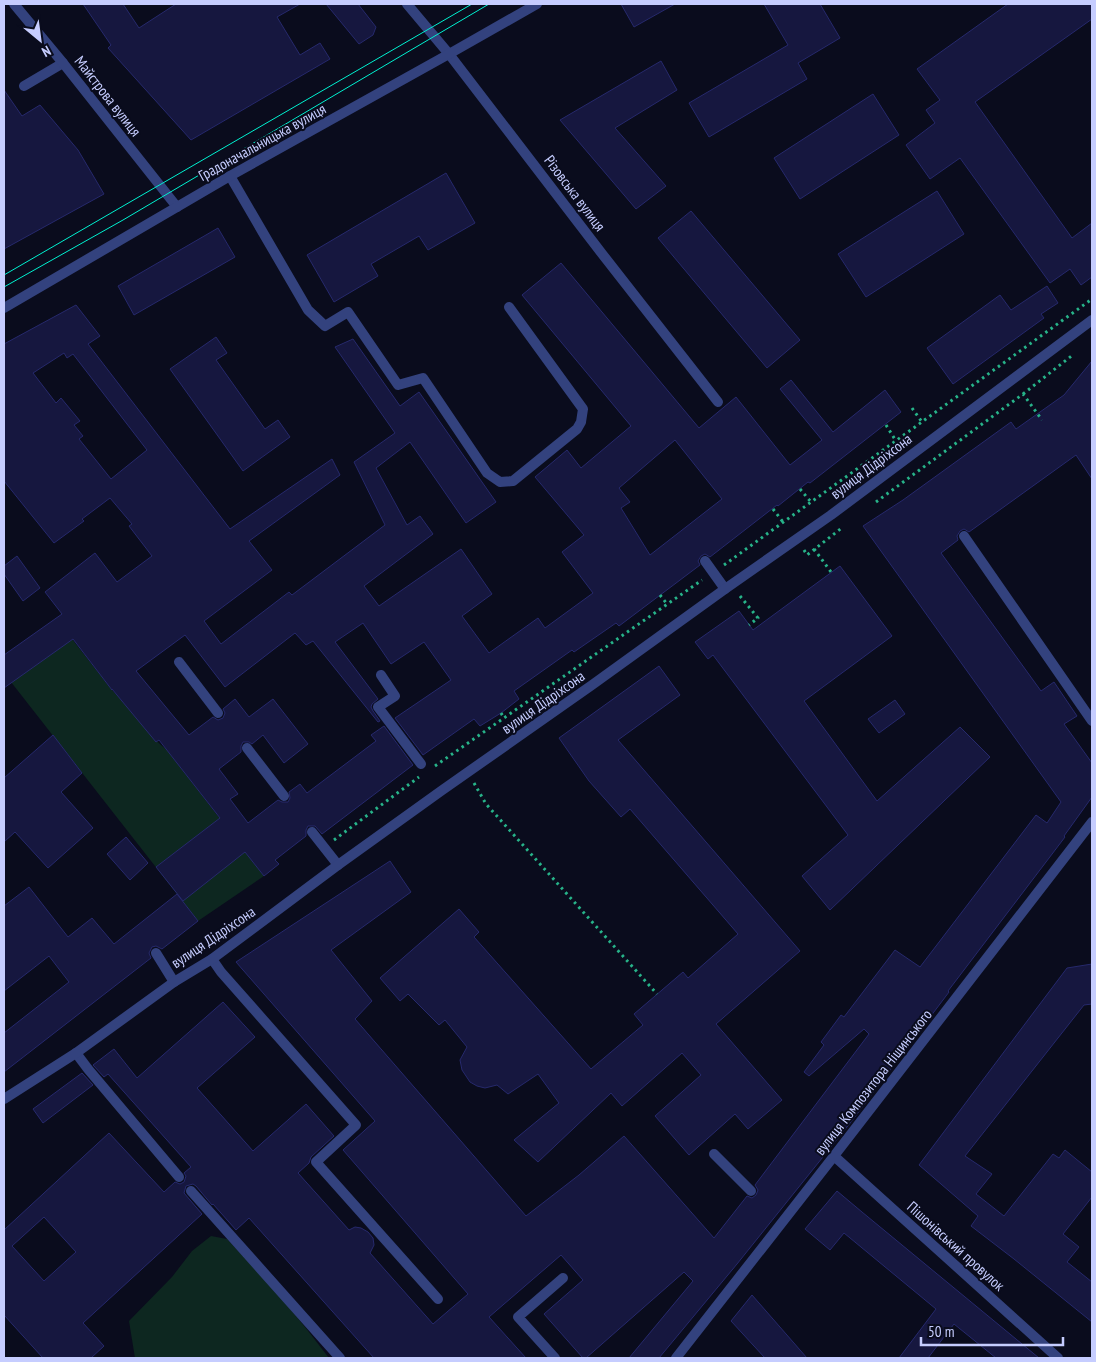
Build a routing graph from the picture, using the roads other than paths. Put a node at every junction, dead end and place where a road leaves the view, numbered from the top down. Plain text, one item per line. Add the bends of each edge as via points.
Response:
1 (14, 4) edge
2 (407, 4) edge
3 (537, 4) edge
4 (449, 54) junction
5 (63, 63) junction
6 (24, 86) dead end
7 (230, 176) junction
8 (177, 207) junction
9 (509, 307) dead end
10 (4, 308) edge
11 (1092, 320) edge
12 (718, 402) dead end
13 (964, 536) dead end
14 (705, 561) dead end
15 (725, 589) junction
16 (179, 662) dead end
17 (380, 675) dead end
18 (218, 713) dead end
19 (1092, 721) edge
20 (247, 748) dead end
21 (421, 764) dead end
22 (284, 796) dead end
23 (1092, 822) edge
24 (312, 832) dead end
25 (338, 865) junction
26 (156, 953) dead end
27 (212, 959) junction
28 (174, 982) junction
29 (76, 1053) junction
30 (4, 1099) edge
31 (714, 1154) dead end
32 (834, 1156) junction
33 (180, 1177) dead end
34 (192, 1191) dead end
35 (751, 1191) dead end
36 (563, 1278) dead end
37 (438, 1299) dead end
38 (340, 1358) edge
39 (555, 1358) edge
40 (676, 1358) edge
41 (1058, 1358) edge

1 - 5 street, Майстрова вулиця
2 - 4 street, Різовська вулиця
3 - 4 street, Градоначальницька вулиця
4 - 7 street, Градоначальницька вулиця
4 - 12 street, Різовська вулиця
5 - 6 street
5 - 8 street, Майстрова вулиця
7 - 8 street, Градоначальницька вулиця
7 - 9 street via 308,310 325,326 348,312 398,385 424,378 487,473 500,482 513,481 577,429 582,422 583,409
8 - 10 street, Градоначальницька вулиця
11 - 15 street, вулиця Дідріхсона via 831,515
13 - 19 street
14 - 15 street
15 - 25 street, вулиця Дідріхсона
16 - 18 street
17 - 21 street via 395,696 378,707
20 - 22 street
23 - 32 street, вулиця Композитора Ніщинського
24 - 25 street
25 - 27 street, вулиця Дідріхсона
26 - 28 street
27 - 28 street, вулиця Дідріхсона
27 - 37 street via 356,1125 316,1162
28 - 29 street, вулиця Дідріхсона
29 - 30 street, вулиця Дідріхсона
29 - 33 street
31 - 35 street
32 - 40 street, вулиця Композитора Ніщинського via 783,1215
32 - 41 street, Пішонівський провулок
34 - 38 street
36 - 39 street via 518,1317

